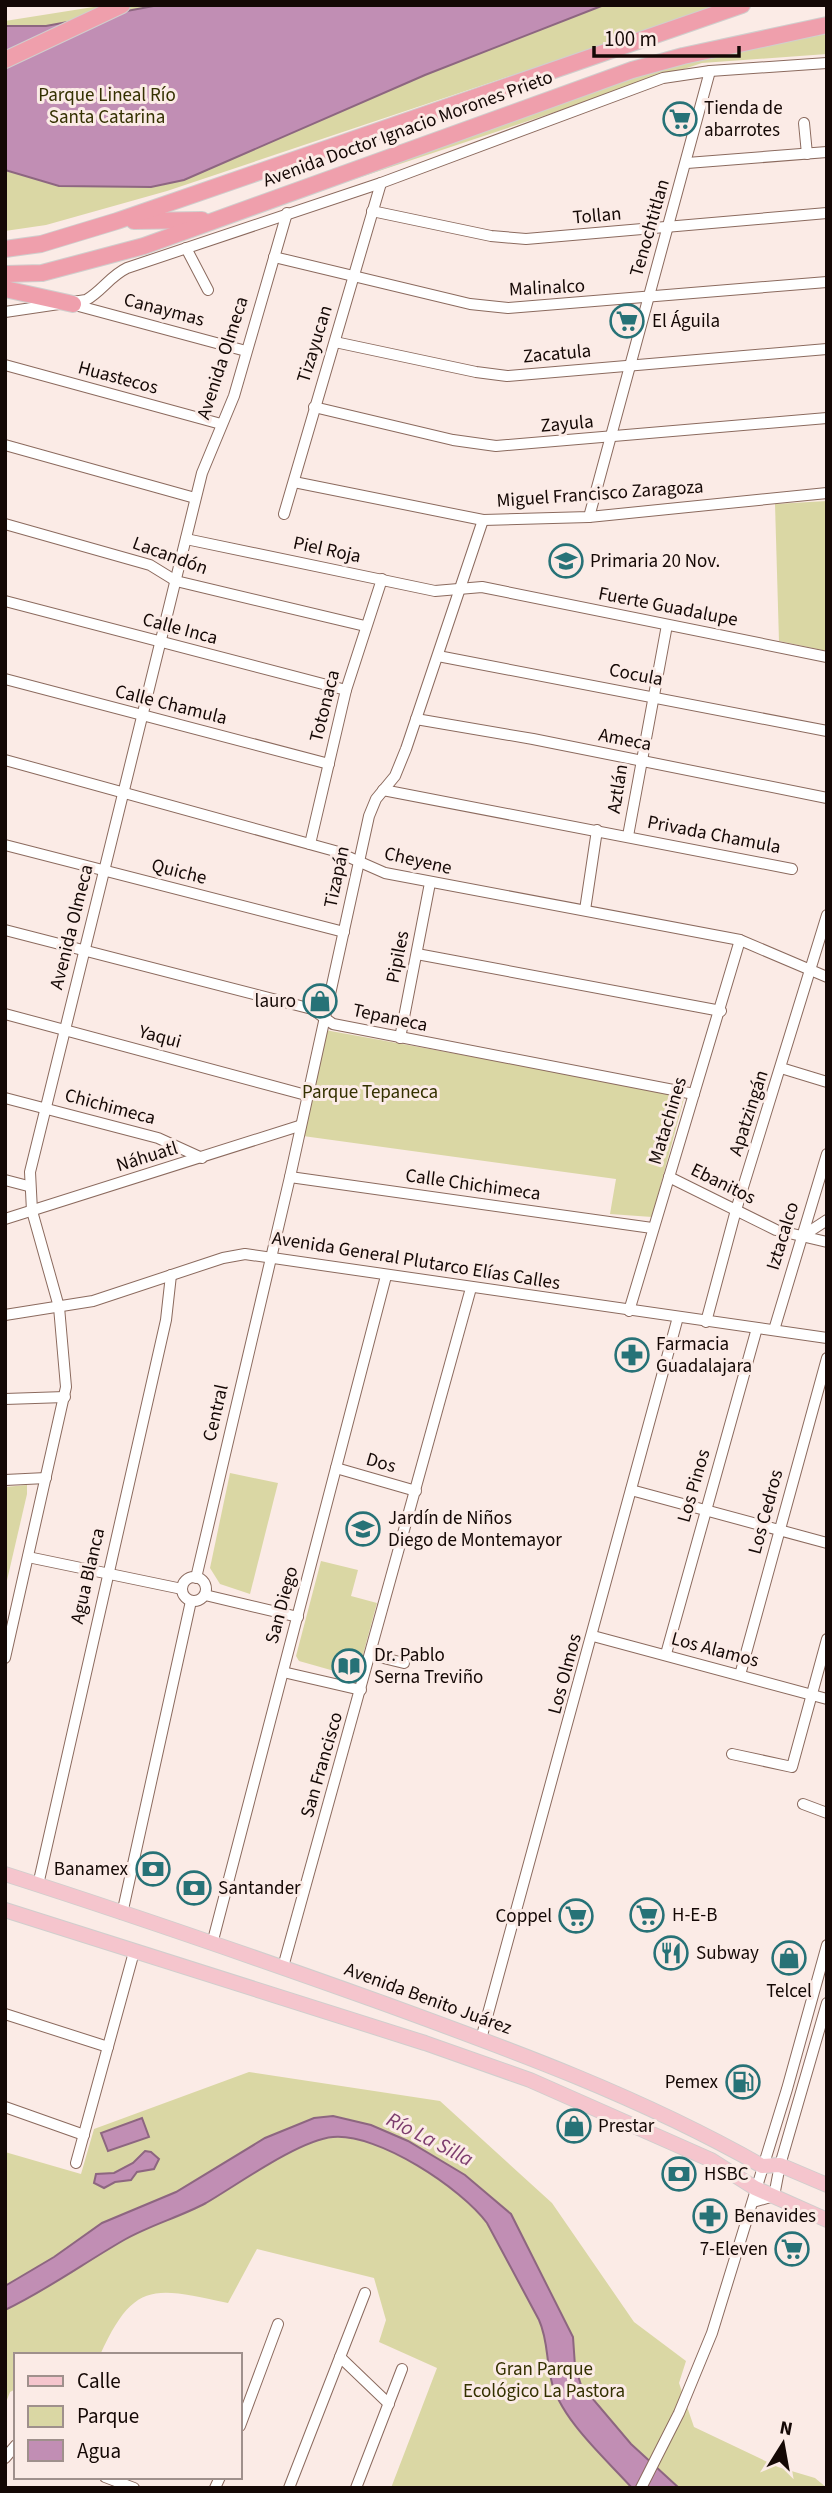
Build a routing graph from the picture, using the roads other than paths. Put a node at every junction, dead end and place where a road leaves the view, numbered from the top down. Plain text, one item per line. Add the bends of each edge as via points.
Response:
1 (122, 5) edge
2 (742, 5) edge
3 (827, 25) edge
4 (5, 60) edge
5 (827, 63) edge
6 (710, 71) junction
7 (803, 123) dead end
8 (827, 152) edge
9 (807, 154) junction
10 (687, 163) junction
11 (381, 183) junction
12 (372, 211) junction
13 (287, 213) junction
14 (827, 213) edge
15 (216, 220) junction
16 (117, 221) junction
17 (669, 227) junction
18 (186, 248) junction
19 (5, 249) edge
20 (274, 257) junction
21 (5, 274) edge
22 (352, 276) junction
23 (827, 282) edge
24 (5, 289) edge
25 (208, 290) dead end
26 (647, 299) junction
27 (73, 304) junction
28 (5, 312) edge
29 (335, 342) junction
30 (827, 348) edge
31 (246, 351) junction
32 (5, 365) edge
33 (631, 365) junction
34 (314, 407) junction
35 (827, 418) edge
36 (221, 424) junction
37 (608, 438) junction
38 (5, 445) edge
39 (294, 482) junction
40 (827, 493) edge
41 (195, 498) junction
42 (284, 514) dead end
43 (589, 517) junction
44 (483, 520) junction
45 (5, 524) edge
46 (186, 539) junction
47 (382, 579) junction
48 (176, 581) junction
49 (460, 589) junction
50 (5, 601) edge
51 (667, 625) junction
52 (365, 626) junction
53 (160, 642) junction
54 (438, 656) junction
55 (827, 657) edge
56 (5, 680) edge
57 (346, 690) junction
58 (652, 696) junction
59 (142, 716) junction
60 (416, 719) junction
61 (827, 731) edge
62 (5, 760) edge
63 (640, 760) junction
64 (329, 764) junction
65 (383, 790) junction
66 (122, 792) junction
67 (827, 798) edge
68 (597, 830) junction
69 (628, 835) junction
70 (310, 844) junction
71 (5, 845) edge
72 (358, 861) junction
73 (792, 869) dead end
74 (103, 871) junction
75 (430, 883) junction
76 (584, 909) junction
77 (827, 915) edge
78 (5, 930) edge
79 (344, 932) junction
80 (740, 940) junction
81 (83, 950) junction
82 (417, 954) junction
83 (810, 970) junction
84 (827, 977) edge
85 (721, 1011) junction
86 (5, 1014) edge
87 (323, 1017) junction
88 (65, 1030) junction
89 (400, 1038) junction
90 (781, 1068) junction
91 (827, 1082) edge
92 (694, 1094) junction
93 (306, 1095) junction
94 (5, 1098) edge
95 (45, 1109) junction
96 (299, 1126) junction
97 (827, 1154) edge
98 (202, 1158) junction
99 (289, 1177) junction
100 (669, 1177) junction
101 (5, 1180) edge
102 (28, 1186) junction
103 (736, 1210) junction
104 (32, 1211) junction
105 (5, 1219) edge
106 (827, 1220) edge
107 (652, 1228) junction
108 (802, 1237) junction
109 (827, 1242) edge
110 (270, 1257) junction
111 (171, 1275) junction
112 (386, 1276) junction
113 (471, 1288) junction
114 (59, 1307) junction
115 (629, 1311) junction
116 (5, 1315) edge
117 (678, 1318) junction
118 (706, 1321) junction
119 (757, 1328) junction
120 (774, 1329) junction
121 (827, 1338) edge
122 (827, 1358) edge
123 (65, 1396) junction
124 (5, 1399) edge
125 (335, 1468) junction
126 (46, 1478) junction
127 (5, 1480) edge
128 (631, 1490) junction
129 (416, 1491) junction
130 (705, 1510) junction
131 (778, 1531) junction
132 (827, 1543) edge
133 (28, 1557) junction
134 (107, 1573) junction
135 (197, 1578) junction
136 (182, 1589) junction
137 (205, 1595) junction
138 (191, 1601) junction
139 (298, 1617) junction
140 (593, 1636) junction
141 (827, 1639) edge
142 (666, 1654) junction
143 (371, 1655) junction
144 (5, 1658) edge
145 (404, 1663) dead end
146 (283, 1672) junction
147 (740, 1675) junction
148 (361, 1690) junction
149 (811, 1694) junction
150 (827, 1699) edge
151 (732, 1754) dead end
152 (803, 1804) dead end
153 (827, 1813) edge
154 (5, 1874) edge
155 (38, 1885) junction
156 (5, 1910) edge
157 (122, 1914) junction
158 (212, 1944) junction
159 (827, 1945) edge
160 (134, 1952) junction
161 (283, 1967) junction
162 (827, 2003) edge
163 (5, 2014) edge
164 (481, 2039) junction
165 (425, 2043) junction
166 (108, 2048) junction
167 (5, 2107) edge
168 (84, 2136) junction
169 (76, 2163) dead end
170 (780, 2165) junction
171 (762, 2166) junction
172 (827, 2185) edge
173 (754, 2195) junction
174 (774, 2196) junction
175 (827, 2220) edge
176 (365, 2293) dead end
177 (278, 2325) dead end
178 (340, 2357) junction
179 (402, 2369) dead end
180 (390, 2404) junction
181 (242, 2421) edge
182 (110, 2479) edge
183 (134, 2488) edge
184 (289, 2488) edge
185 (356, 2488) edge
186 (640, 2488) edge

1 - 4 highway
2 - 16 highway, Avenida Doctor Ignacio Morones Prieto
3 - 15 highway, Avenida Doctor Ignacio Morones Prieto via 632,71
5 - 6 street, Avenida Doctor Ignacio Morones Prieto
6 - 10 street, Tenochtitlan
6 - 11 street, Avenida Doctor Ignacio Morones Prieto via 663,78
7 - 9 street
8 - 9 street
9 - 10 street
10 - 17 street, Tenochtitlan
11 - 12 street, Tizayucan
11 - 13 street, Avenida Doctor Ignacio Morones Prieto
12 - 17 street, Tollan via 510,238
12 - 22 street, Tizayucan
13 - 18 street, Avenida Doctor Ignacio Morones Prieto
13 - 20 street, Avenida Olmeca
14 - 17 street, Tollan
15 - 16 highway
15 - 21 highway, Avenida Doctor Ignacio Morones Prieto via 90,262 42,273
16 - 19 highway, Avenida Doctor Ignacio Morones Prieto via 41,244
17 - 26 street, Tenochtitlan
18 - 25 street
18 - 27 street, Avenida Doctor Ignacio Morones Prieto via 115,274 97,294
20 - 22 street, Malinalco
20 - 31 street, Avenida Olmeca
22 - 26 street, Malinalco via 489,307
22 - 29 street, Tizayucan
23 - 26 street, Malinalco
24 - 27 highway
26 - 33 street, Tenochtitlan
27 - 28 street
27 - 31 street, Canaymas
29 - 33 street, Zacatula via 507,376
29 - 34 street, Tizayucan
30 - 33 street, Zacatula
31 - 36 street, Avenida Olmeca
32 - 36 street, Huastecos
33 - 37 street, Tenochtitlan
34 - 37 street, Zayula via 485,445
34 - 39 street, Tizayucan
35 - 37 street, Zayula
36 - 41 street, Avenida Olmeca
37 - 43 street, Tenochtitlan
38 - 41 street
39 - 42 street, Tizayucan
39 - 44 street, Miguel Francisco Zaragoza
40 - 43 street, Miguel Francisco Zaragoza
41 - 46 street, Avenida Olmeca
43 - 44 street, Miguel Francisco Zaragoza
44 - 49 street, Tizapán
45 - 48 street, Lacandón via 150,565
46 - 47 street, Piel Roja
46 - 48 street, Avenida Olmeca
47 - 49 street, Piel Roja via 435,591
47 - 52 street, Totonaca
48 - 52 street, Lacandón
48 - 53 street, Avenida Olmeca
49 - 51 street, Fuerte Guadalupe via 482,587
49 - 54 street, Tizapán
50 - 53 street, Calle Inca
51 - 55 street, Fuerte Guadalupe
51 - 58 street, Aztlán
52 - 57 street, Totonaca
53 - 57 street, Calle Inca
53 - 59 street, Avenida Olmeca
54 - 58 street, Cocula
54 - 60 street, Tizapán
56 - 59 street, Calle Chamula
57 - 64 street, Totonaca
58 - 61 street, Cocula
58 - 63 street, Aztlán
59 - 64 street, Calle Chamula
59 - 66 street, Avenida Olmeca
60 - 63 street, Ameca
60 - 65 street, Tizapán via 399,768
62 - 66 street, Cheyene
63 - 67 street, Ameca
63 - 69 street, Aztlán
64 - 70 street, Totonaca
65 - 68 street
65 - 72 street, Tizapán via 371,808
66 - 70 street, Cheyene
66 - 74 street, Avenida Olmeca
68 - 69 street
68 - 76 street
69 - 73 street, Privada Chamula
70 - 72 street, Cheyene
71 - 74 street, Quiche
72 - 75 street, Cheyene via 385,873
72 - 79 street, Tizapán
74 - 79 street, Quiche
74 - 81 street, Avenida Olmeca
75 - 76 street, Cheyene
75 - 82 street, Pipiles
76 - 80 street, Cheyene
77 - 83 street, Apatzingán
78 - 81 street, Tepaneca
79 - 87 street, Tizapán
80 - 83 street, Cheyene
80 - 85 street, Matachines
81 - 87 street, Tepaneca via 312,1009
81 - 88 street, Avenida Olmeca
82 - 85 street
82 - 89 street, Pipiles
83 - 84 street, Cheyene
83 - 90 street, Apatzingán
85 - 92 street, Matachines
86 - 88 street, Yaqui
87 - 89 street, Tepaneca via 333,1024
87 - 93 street, Tizapán
88 - 93 street, Yaqui
88 - 95 street, Avenida Olmeca
89 - 92 street, Tepaneca
90 - 91 street
90 - 103 street, Apatzingán
92 - 100 street, Matachines
93 - 96 street, Tizapán
94 - 95 street, Chichimeca
95 - 98 street, Chichimeca via 176,1144
95 - 102 street, Avenida Olmeca
96 - 98 street, Náhuatl
96 - 99 street, Tizapán
97 - 108 street, Iztacalco
98 - 104 street, Náhuatl
99 - 107 street, Calle Chichimeca
99 - 110 street, Tizapán
100 - 103 street, Ebanitos
100 - 107 street, Matachines
101 - 102 street
102 - 104 street, Avenida Olmeca
103 - 108 street, Ebanitos
103 - 118 street, Apatzingán
104 - 105 street, Náhuatl
104 - 114 street, Avenida Olmeca
106 - 108 street
107 - 115 street, Matachines
108 - 109 street, Ebanitos
108 - 120 street, Iztacalco
110 - 111 street, Avenida General Plutarco Elías Calles via 234,1255
110 - 112 street, Avenida General Plutarco Elías Calles
110 - 135 street, Central
111 - 114 street, Avenida General Plutarco Elías Calles via 93,1301
111 - 134 street, Agua Blanca via 166,1320
112 - 113 street, Avenida General Plutarco Elías Calles
112 - 125 street, San Diego
113 - 115 street, Avenida General Plutarco Elías Calles
113 - 129 street, San Francisco
114 - 116 street, Avenida General Plutarco Elías Calles
114 - 123 street, Avenida Olmeca
115 - 117 street, Avenida General Plutarco Elías Calles
117 - 118 street, Avenida General Plutarco Elías Calles
117 - 128 street, Los Olmos
118 - 119 street, Avenida General Plutarco Elías Calles
119 - 120 street, Avenida General Plutarco Elías Calles
119 - 130 street, Los Pinos
120 - 121 street, Avenida General Plutarco Elías Calles
122 - 131 street, Los Cedros
123 - 124 street
123 - 126 street, Avenida Olmeca
125 - 129 street, Dos
125 - 139 street, San Diego
126 - 127 street
126 - 133 street, Avenida Olmeca
128 - 130 street
128 - 140 street, Los Olmos
129 - 143 street, San Francisco
130 - 131 street
130 - 142 street, Los Pinos
131 - 132 street
131 - 147 street, Los Cedros
133 - 134 street
133 - 144 street, Avenida Olmeca
134 - 136 street
134 - 155 street, Agua Blanca
135 - 136 street via 188,1579
135 - 137 street via 204,1582
136 - 138 street
137 - 138 street
137 - 139 street
138 - 157 street
139 - 146 street, San Diego
140 - 142 street, Los Alamos
140 - 164 street, Los Olmos
141 - 149 street
142 - 147 street, Los Alamos
143 - 145 street
143 - 148 street, San Francisco
146 - 148 street
146 - 158 street, San Diego
147 - 149 street, Los Alamos
148 - 161 street, San Francisco
149 - 150 street, Los Alamos
149 - 151 street via 792,1767
152 - 153 street
154 - 155 main road, Avenida Benito Juárez
155 - 157 main road, Avenida Benito Juárez
156 - 160 main road
157 - 158 main road, Avenida Benito Juárez
158 - 161 main road, Avenida Benito Juárez
159 - 171 street
160 - 165 main road
160 - 166 street
161 - 164 main road, Avenida Benito Juárez
162 - 170 street
163 - 166 street
164 - 165 main road
164 - 171 main road, Avenida Benito Juárez via 620,2094 697,2129
165 - 173 main road via 566,2096 711,2161
166 - 168 street
167 - 168 street
168 - 169 street
170 - 171 main road
170 - 172 main road
170 - 174 street
171 - 173 street
173 - 174 main road
173 - 186 street via 702,2360
174 - 175 main road
176 - 178 street
177 - 181 street
178 - 180 street
178 - 184 street
179 - 180 street
180 - 185 street
182 - 183 street

